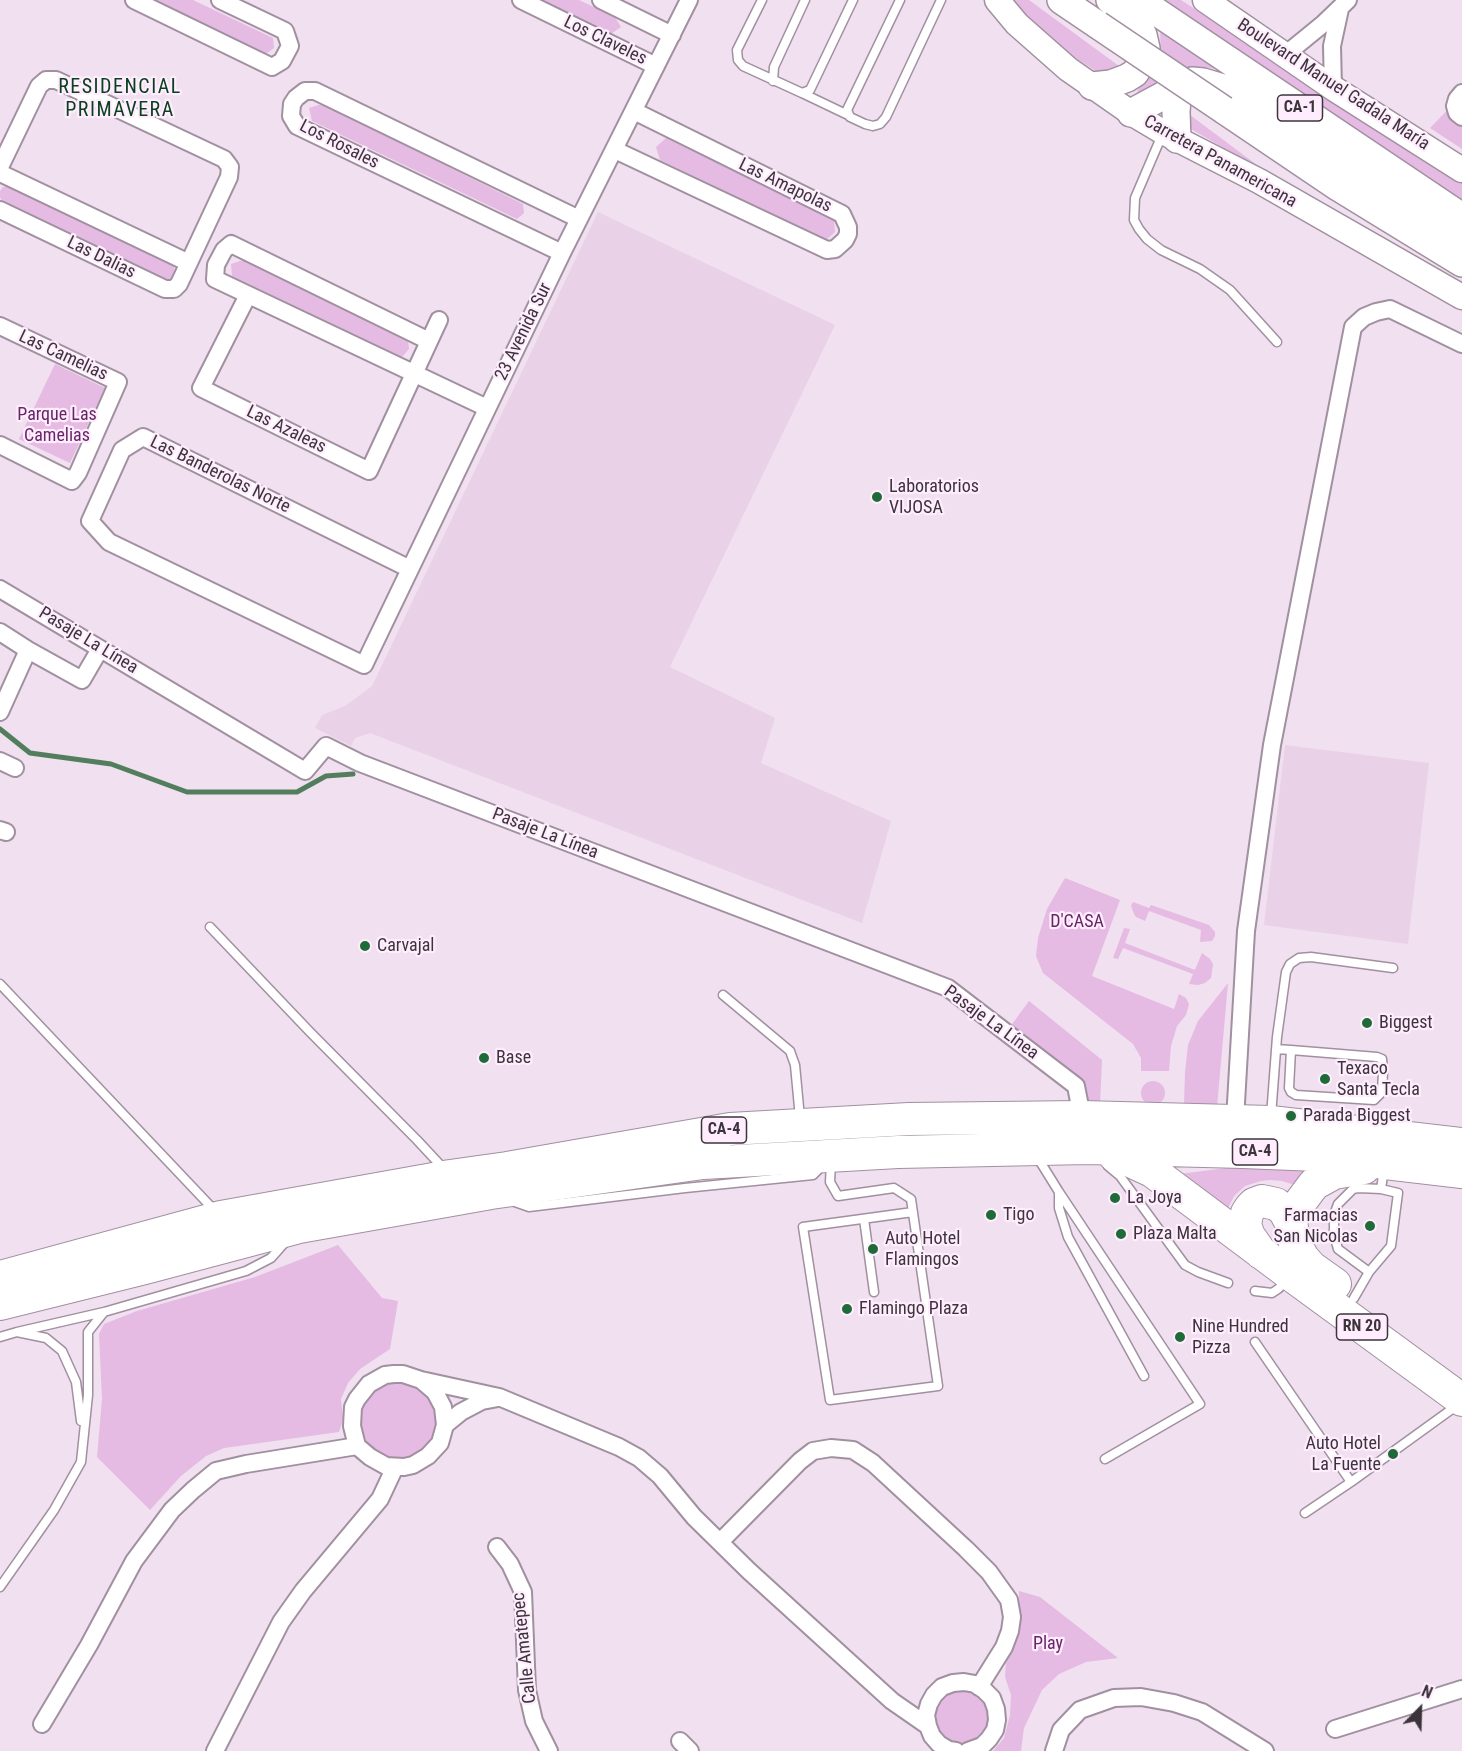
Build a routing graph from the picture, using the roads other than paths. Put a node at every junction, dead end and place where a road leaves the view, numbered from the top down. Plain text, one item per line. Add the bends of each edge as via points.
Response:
1 (135, 0) edge
2 (220, 0) edge
3 (521, 0) edge
4 (601, 0) edge
5 (689, 0) edge
6 (762, 0) edge
7 (805, 0) edge
8 (853, 0) edge
9 (900, 0) edge
10 (941, 0) edge
11 (998, 0) edge
12 (1061, 0) edge
13 (1110, 0) edge
14 (1139, 0) edge
15 (1205, 0) edge
16 (1344, 4) edge
17 (672, 34) junction
18 (1285, 55) junction
19 (656, 66) junction
20 (773, 81) junction
21 (1092, 86) junction
22 (1182, 86) junction
23 (1333, 88) junction
24 (802, 93) junction
25 (1462, 93) edge
26 (634, 111) junction
27 (1131, 113) junction
28 (848, 115) junction
29 (1462, 117) edge
30 (1170, 135) junction
31 (615, 150) junction
32 (0, 166) edge
33 (1462, 170) edge
34 (0, 173) edge
35 (0, 210) edge
36 (1462, 217) edge
37 (579, 219) junction
38 (1462, 236) edge
39 (562, 253) junction
40 (189, 263) junction
41 (1462, 263) edge
42 (248, 295) junction
43 (1462, 297) edge
44 (439, 320) dead end
45 (0, 326) edge
46 (429, 341) junction
47 (1277, 342) dead end
48 (1462, 344) edge
49 (414, 374) junction
50 (487, 408) junction
51 (0, 445) edge
52 (410, 569) junction
53 (0, 589) edge
54 (0, 633) edge
55 (100, 649) junction
56 (28, 650) junction
57 (364, 665) joint
58 (1, 711) edge
59 (210, 927) dead end
60 (1393, 968) dead end
61 (0, 984) edge
62 (723, 995) dead end
63 (1276, 1049) junction
64 (1292, 1050) junction
65 (1082, 1117) junction
66 (1236, 1120) junction
67 (1270, 1122) junction
68 (801, 1125) junction
69 (1462, 1144) edge
70 (1033, 1149) junction
71 (1095, 1155) junction
72 (831, 1157) junction
73 (1422, 1167) junction
74 (1462, 1172) edge
75 (450, 1176) junction
76 (1383, 1177) junction
77 (1059, 1192) junction
78 (913, 1212) junction
79 (221, 1217) junction
80 (864, 1219) junction
81 (1291, 1223) junction
82 (299, 1227) junction
83 (1263, 1254) junction
84 (1291, 1275) junction
85 (0, 1277) edge
86 (1228, 1283) dead end
87 (1362, 1285) junction
88 (1255, 1291) dead end
89 (874, 1292) dead end
90 (0, 1304) edge
91 (104, 1312) junction
92 (17, 1332) junction
93 (0, 1336) edge
94 (1255, 1342) dead end
95 (1144, 1376) dead end
96 (1462, 1376) edge
97 (421, 1380) junction
98 (499, 1397) junction
99 (1462, 1401) edge
100 (445, 1425) junction
101 (83, 1433) junction
102 (355, 1440) junction
103 (1106, 1459) dead end
104 (377, 1462) junction
105 (395, 1467) junction
106 (1351, 1482) junction
107 (380, 1499) junction
108 (1305, 1513) dead end
109 (720, 1542) junction
110 (497, 1547) dead end
111 (0, 1587) edge
112 (942, 1687) junction
113 (979, 1687) junction
114 (1462, 1689) edge
115 (892, 1701) junction
116 (42, 1724) dead end
117 (928, 1726) junction
118 (1335, 1729) dead end
119 (940, 1747) edge
120 (975, 1749) edge
121 (215, 1751) edge
122 (549, 1751) edge
123 (956, 1751) edge
124 (1054, 1751) edge
125 (1265, 1751) edge

1 - 2 street via 272,67 282,61 290,46 285,31
3 - 19 street, Los Claveles
4 - 17 street, Los Claveles
5 - 17 street, 23 Avenida Sur
6 - 20 lane via 737,50 738,60
7 - 20 lane via 774,67
8 - 24 lane via 810,90
9 - 28 lane
10 - 28 lane via 886,117 873,126
11 - 21 street, Carretera Panamericana via 1044,49
12 - 41 main road, Carretera Panamericana / CA-1, bridge via 1338,188
13 - 21 main road via 1139,27 1146,48 1144,59 1127,78
14 - 36 main road, CA-1
15 - 18 street, Boulevard Manuel Gadala María
16 - 18 street
16 - 23 street via 1332,46
17 - 19 street, 23 Avenida Sur
18 - 23 street, Boulevard Manuel Gadala María
19 - 26 street, 23 Avenida Sur
20 - 24 lane
21 - 27 street, Carretera Panamericana
22 - 27 main road
22 - 30 main road
22 - 38 main road via 1203,81 1267,108 1429,219
23 - 33 street, Boulevard Manuel Gadala María
24 - 28 lane
25 - 29 street via 1455,106
26 - 31 street, 23 Avenida Sur
26 - 31 street, Las Amapolas via 842,214 848,226 845,240 835,249 827,250
27 - 30 street, Carretera Panamericana
30 - 43 street, Carretera Panamericana
30 - 47 lane via 1135,198 1134,220 1147,239 1161,250 1200,269 1230,290
31 - 37 street, 23 Avenida Sur
32 - 40 street, Las Dalias via 39,86 56,80 224,159 230,167 229,177
34 - 40 street, Las Dalias
35 - 40 street, Las Dalias via 165,289 174,289 179,284
37 - 39 street, 23 Avenida Sur
37 - 39 street, Los Rosales via 315,91 305,91 292,104 291,116 297,126
39 - 50 street, 23 Avenida Sur
42 - 46 street via 215,279 219,258 231,244
42 - 49 street
42 - 49 street, Las Azaleas via 201,388 369,471
44 - 46 street, Las Azaleas
45 - 51 street, Las Camelias via 118,382 72,481
46 - 49 street, Las Azaleas
48 - 66 street via 1390,309 1364,317 1353,327 1272,745 1246,931
49 - 50 street
50 - 52 street, 23 Avenida Sur
52 - 57 street, 23 Avenida Sur
52 - 57 street, Las Banderolas Norte via 143,437 122,450 90,520 109,542
53 - 55 street, Pasaje La Línea
54 - 56 street
55 - 56 street via 82,680
55 - 65 street, Pasaje La Línea via 305,771 326,746 360,763 948,988 1076,1086
56 - 58 street
59 - 75 lane
60 - 63 lane via 1311,957 1290,964
61 - 79 lane
62 - 68 lane via 790,1051
63 - 64 lane
63 - 67 lane
64 - 64 lane via 1382,1059 1382,1092 1374,1100 1296,1095 1289,1088
65 - 66 highway, CA-4
65 - 68 highway, CA-4
66 - 67 highway, CA-4
67 - 69 highway, CA-4
68 - 75 highway, CA-4 via 730,1129
70 - 71 highway, CA-4
70 - 72 highway, CA-4
70 - 77 lane
71 - 73 highway, CA-4 via 1175,1149 1296,1154
71 - 83 highway, RN 20 via 1124,1158 1152,1171
71 - 86 lane via 1120,1176 1185,1265
72 - 78 lane via 830,1182 838,1196 894,1188 911,1199
72 - 82 highway, CA-4 via 704,1163 491,1193
73 - 74 highway, CA-4
73 - 76 highway
75 - 79 highway, CA-4
76 - 81 highway via 1351,1169 1318,1181 1303,1197
76 - 87 lane via 1398,1193 1391,1246
76 - 87 lane via 1353,1189 1338,1204 1334,1215 1338,1249
77 - 95 lane via 1059,1208 1068,1237
77 - 103 lane via 1200,1404
78 - 80 lane
78 - 80 lane via 938,1386 830,1400 804,1227
79 - 85 highway, CA-4
80 - 89 lane
81 - 83 highway via 1276,1204 1262,1201 1251,1207 1245,1225
81 - 87 highway, RN 20 via 1296,1247 1307,1263
82 - 90 highway, CA-4
82 - 91 lane via 271,1258 246,1271
83 - 84 highway, RN 20
84 - 88 lane via 1272,1293
84 - 99 highway, RN 20
87 - 96 highway, RN 20
91 - 92 lane
91 - 101 lane via 88,1332 88,1395
92 - 93 lane
92 - 101 lane via 46,1338 62,1351 76,1382
94 - 106 lane
97 - 98 street
97 - 100 street via 440,1399
97 - 102 street via 394,1374 369,1384 353,1407
98 - 100 street via 482,1401
98 - 109 street via 639,1458
99 - 106 lane
100 - 105 street via 440,1443 428,1456 413,1465
101 - 111 lane via 81,1462 54,1510
102 - 104 street
102 - 116 street via 324,1450 216,1471 193,1490 172,1510 134,1561
104 - 105 street
104 - 107 street
105 - 107 street
106 - 108 lane
107 - 121 street via 281,1622
109 - 113 street via 813,1451 853,1450 873,1463 966,1549 1009,1600 1010,1631
109 - 115 street
110 - 122 street, Calle Amatepec via 523,1592 527,1690 534,1721
112 - 113 street via 964,1682
112 - 115 street via 919,1701
112 - 117 street via 928,1704
113 - 120 street via 992,1698 997,1720 989,1739
114 - 118 street
115 - 117 street
117 - 119 street
119 - 123 street
124 - 125 street via 1061,1730 1080,1710 1114,1698 1141,1697 1202,1712

